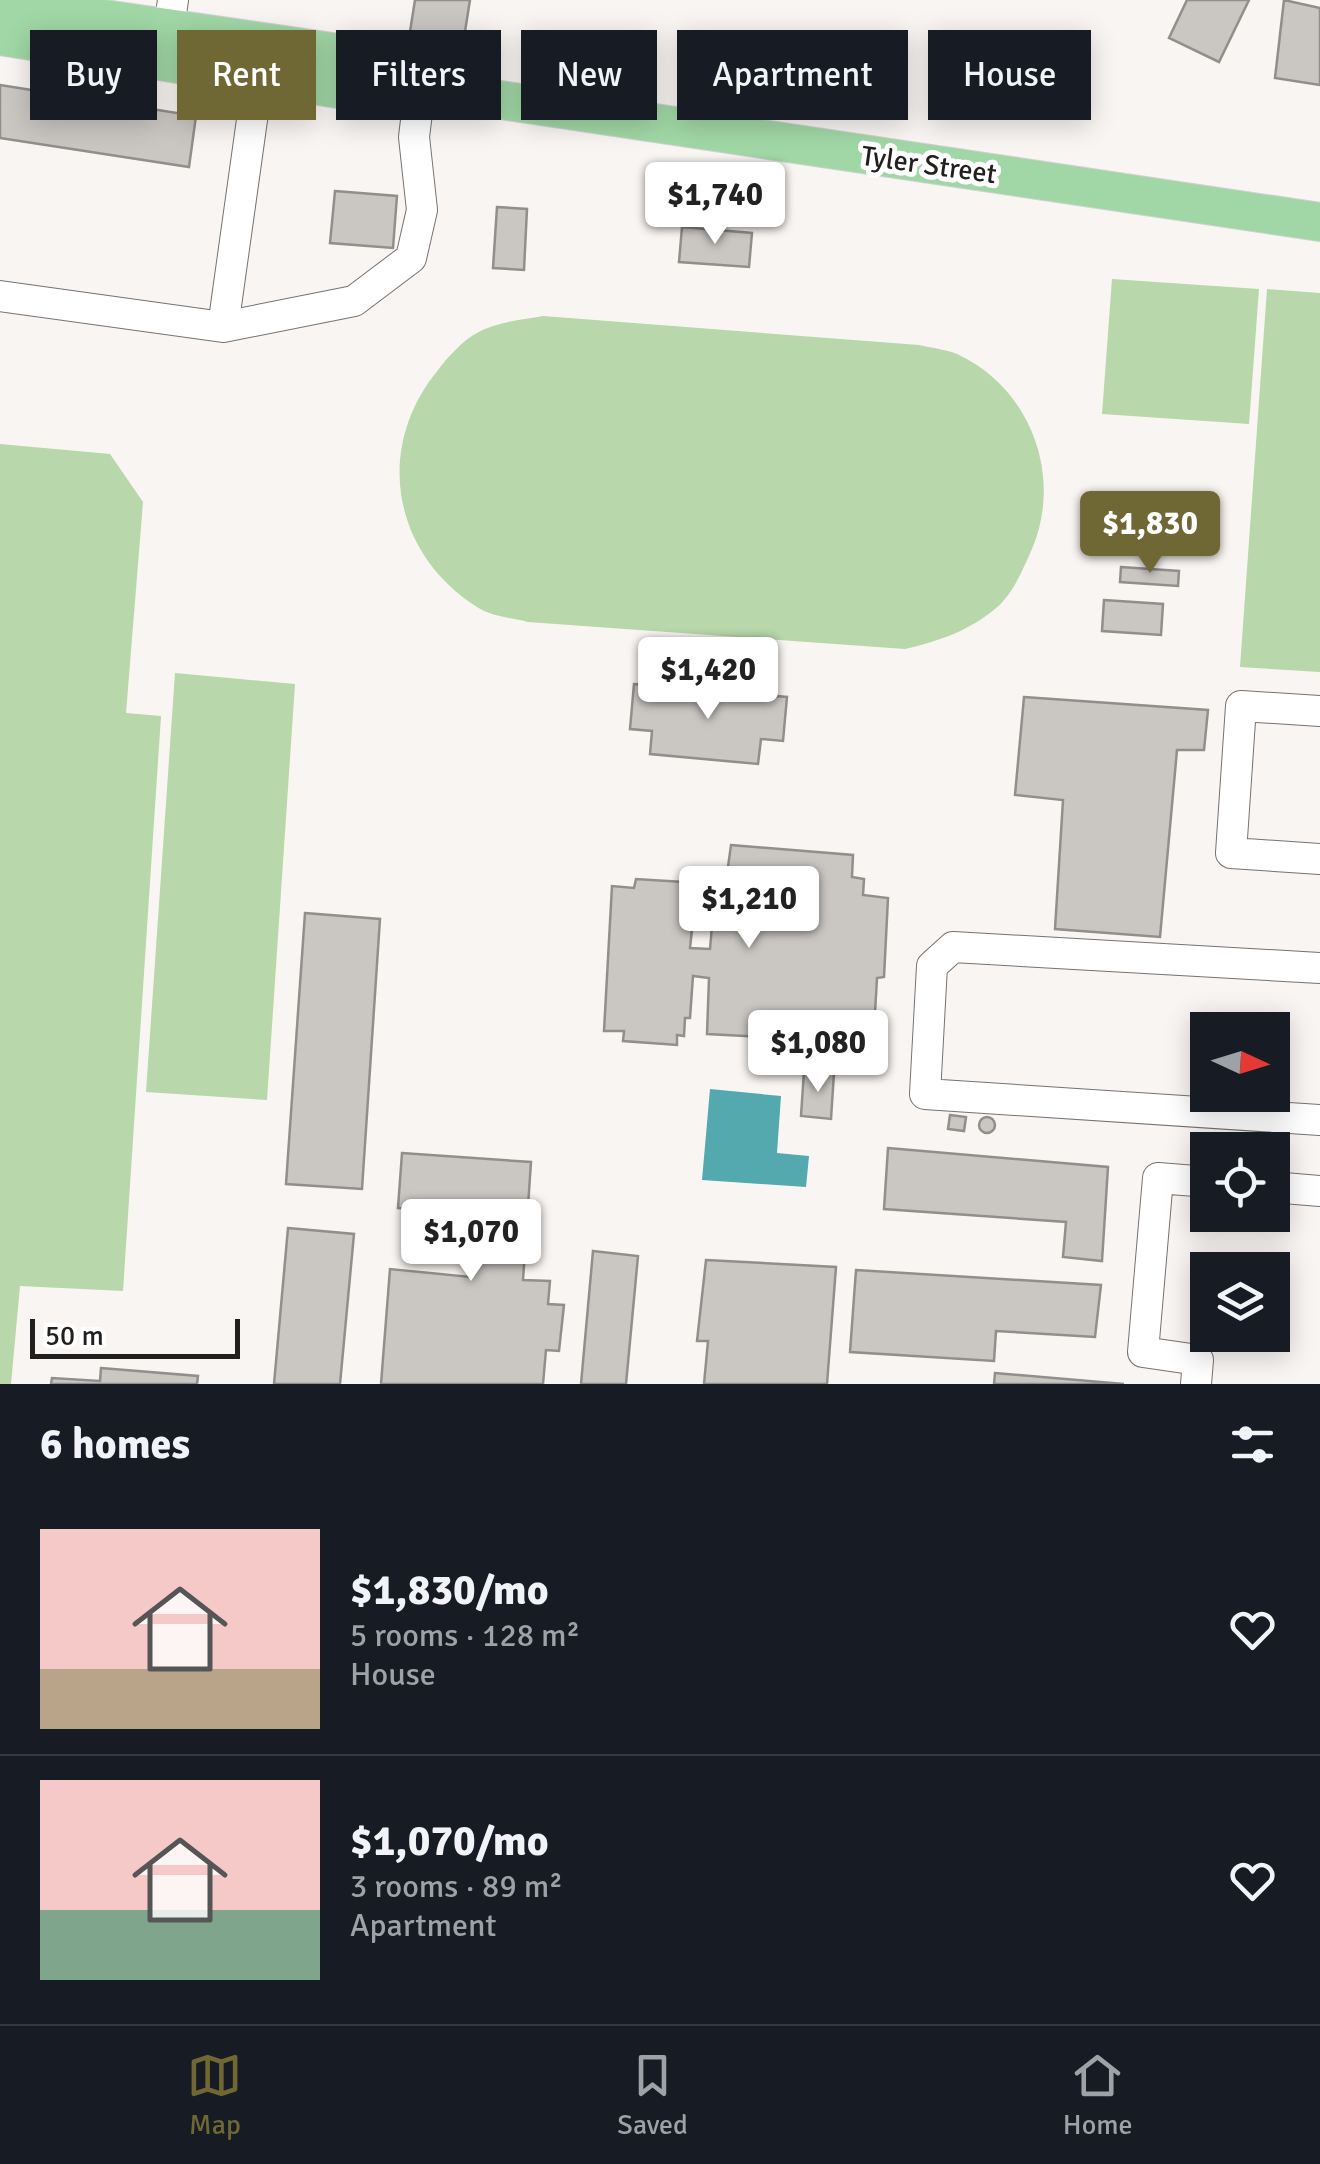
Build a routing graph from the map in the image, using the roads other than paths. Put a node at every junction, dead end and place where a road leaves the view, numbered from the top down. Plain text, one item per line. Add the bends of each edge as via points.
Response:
1 (0, 4) edge
2 (169, 30) edge
3 (0, 36) edge
4 (336, 53) edge
5 (501, 100) edge
6 (252, 120) edge
7 (416, 120) edge
8 (1320, 222) edge
9 (0, 296) edge
10 (224, 327) junction
11 (1320, 711) edge
12 (1320, 860) edge
13 (1320, 968) edge
14 (1320, 1120) edge
15 (1190, 1181) edge
16 (1290, 1189) edge
17 (1320, 1191) edge
18 (1196, 1384) edge

1 - 2 main road, Tyler Street
2 - 3 main road, Tyler Street
2 - 4 main road, Tyler Street
5 - 8 main road, Tyler Street
6 - 10 lane
7 - 10 lane via 422,210 411,258 354,302
9 - 10 lane
11 - 12 lane via 1241,706 1230,853
13 - 14 lane via 953,947 932,966 925,1094
15 - 18 lane via 1158,1178 1143,1352 1198,1360
16 - 17 lane

